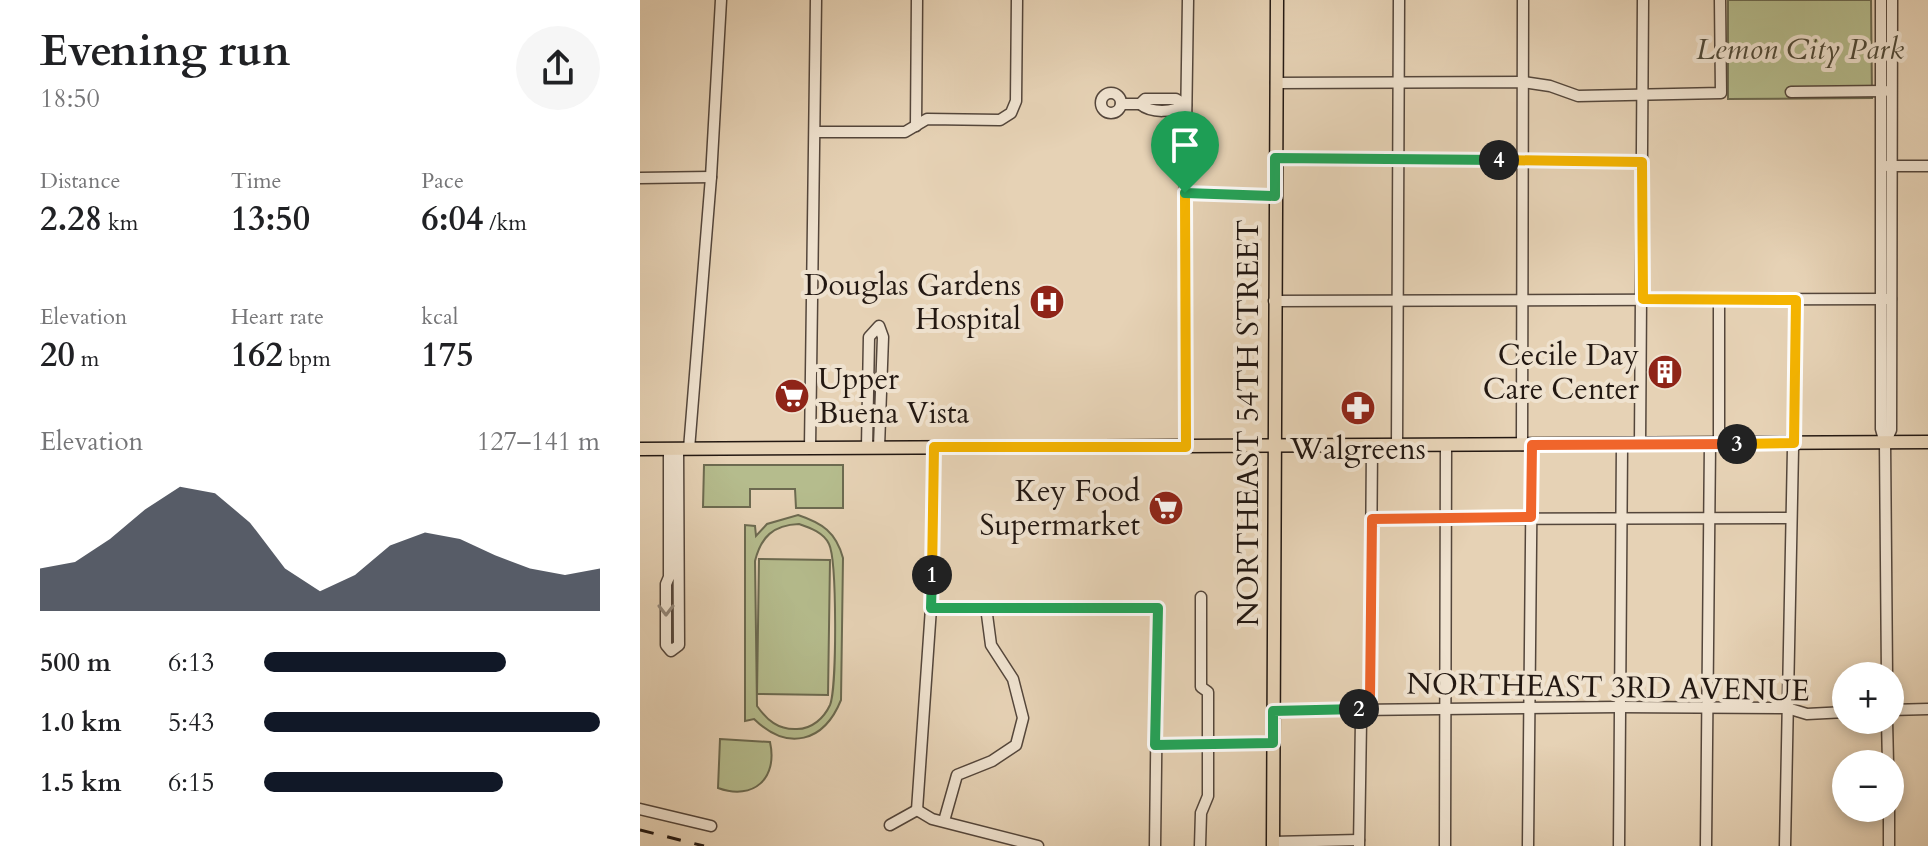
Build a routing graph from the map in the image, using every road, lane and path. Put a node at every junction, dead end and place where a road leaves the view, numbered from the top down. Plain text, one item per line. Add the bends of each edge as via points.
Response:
1 (721, 0) edge
2 (816, 0) edge
3 (917, 0) edge
4 (1017, 0) edge
5 (1188, 0) edge
6 (1277, 0) edge
7 (1399, 0) edge
8 (1523, 0) edge
9 (1643, 0) edge
10 (1720, 0) edge
11 (1881, 0) edge
12 (1892, 0) edge
13 (1399, 82) junction
14 (1523, 82) junction
15 (1276, 83) junction
16 (1886, 91) junction
17 (1791, 92) dead end
18 (1642, 94) junction
19 (1121, 104) dead end
20 (1186, 105) junction
21 (916, 126) junction
22 (815, 132) junction
23 (1275, 158) junction
24 (1399, 160) junction
25 (1524, 160) junction
26 (1642, 162) junction
27 (1886, 166) junction
28 (1928, 166) edge
29 (711, 177) junction
30 (640, 178) edge
31 (1185, 193) junction
32 (1275, 196) junction
33 (1643, 299) junction
34 (1886, 299) junction
35 (1399, 300) junction
36 (1719, 300) junction
37 (1796, 300) junction
38 (1274, 301) junction
39 (1521, 302) junction
40 (869, 357) junction
41 (882, 357) junction
42 (1928, 442) edge
43 (1794, 443) junction
44 (1885, 443) junction
45 (1714, 444) junction
46 (1527, 445) junction
47 (1622, 445) junction
48 (1640, 445) junction
49 (1274, 446) junction
50 (1372, 446) junction
51 (1397, 446) junction
52 (1446, 446) junction
53 (873, 447) junction
54 (934, 447) junction
55 (1186, 447) junction
56 (810, 448) junction
57 (640, 449) edge
58 (679, 449) junction
59 (1531, 517) junction
60 (1709, 517) junction
61 (1791, 518) junction
62 (1372, 519) junction
63 (1446, 519) junction
64 (1621, 519) junction
65 (1201, 597) dead end
66 (986, 607) junction
67 (931, 608) junction
68 (1887, 662) edge
69 (1618, 707) junction
70 (1707, 707) junction
71 (1447, 708) junction
72 (1530, 708) junction
73 (1787, 708) junction
74 (1364, 709) junction
75 (1928, 709) edge
76 (1904, 710) edge
77 (1273, 711) junction
78 (1832, 713) edge
79 (1273, 743) junction
80 (1207, 744) junction
81 (1155, 745) junction
82 (640, 809) edge
83 (917, 810) junction
84 (944, 821) junction
85 (1889, 822) edge
86 (890, 825) dead end
87 (711, 826) dead end
88 (1359, 843) edge
89 (1273, 844) edge
90 (1038, 846) edge
91 (1155, 846) edge
92 (1200, 846) edge
93 (1445, 846) edge
94 (1528, 846) edge
95 (1619, 846) edge
96 (1706, 846) edge
97 (1785, 846) edge
98 (1889, 846) edge

1 - 29 street
2 - 22 street
3 - 21 street
4 - 21 street via 1016,101 1011,113 1000,120 927,119
5 - 20 street
6 - 15 main road, NORTHEAST 54TH STREET
7 - 13 street
8 - 14 street
9 - 18 street
10 - 18 street via 1721,93
11 - 16 street
12 - 16 street
13 - 14 street
13 - 15 street
13 - 24 street
14 - 18 street via 1578,96
14 - 25 street
15 - 23 main road, NORTHEAST 54TH STREET
16 - 17 street
16 - 27 street
18 - 26 street
19 - 20 street via 1176,99
20 - 31 street
21 - 22 street via 905,132
22 - 56 street
23 - 24 street
23 - 32 main road, NORTHEAST 54TH STREET
24 - 25 street
24 - 35 street
25 - 26 street
25 - 39 street
26 - 33 street
27 - 28 street
27 - 34 street
29 - 30 street
29 - 58 street
31 - 32 street
31 - 55 street
32 - 38 main road, NORTHEAST 54TH STREET
33 - 36 street
33 - 39 street
33 - 48 street
34 - 37 street
34 - 44 street via 1881,429
35 - 38 street
35 - 39 street
35 - 51 street
36 - 37 street
36 - 45 street
37 - 43 street
38 - 49 main road, NORTHEAST 54TH STREET
39 - 46 street
40 - 41 street
40 - 41 street via 869,337 879,326
40 - 53 street
41 - 53 street
42 - 44 main road
43 - 44 main road
43 - 45 main road
43 - 61 street
44 - 68 street
45 - 48 main road
45 - 60 street
46 - 47 main road
46 - 52 main road
46 - 59 street
47 - 48 main road
47 - 64 street
49 - 50 main road
49 - 55 main road
49 - 77 main road, NORTHEAST 54TH STREET
50 - 51 main road
50 - 62 street
51 - 52 main road
52 - 63 street
53 - 54 main road
53 - 56 main road
54 - 55 main road
54 - 67 street
56 - 58 main road
57 - 58 main road
58 -> 58 street via 666,584 666,645 671,651 679,645
59 - 63 street
59 - 64 street
59 - 72 street
60 - 61 street
60 - 64 street
60 - 70 street
61 - 73 street
62 - 63 street
62 - 74 street via 1370,699
63 - 71 street
64 - 69 street
65 - 80 street, NORTHEAST 54TH STREET
66 - 67 street
66 - 81 street via 1158,608
66 - 84 street via 991,645 1013,679 1023,718 1016,745 957,775
67 - 83 street
69 - 70 street, NORTHEAST 3RD AVENUE
69 - 72 street, NORTHEAST 3RD AVENUE
69 - 95 street
70 - 73 street, NORTHEAST 3RD AVENUE
70 - 96 street
71 - 72 street, NORTHEAST 3RD AVENUE
71 - 74 street, NORTHEAST 3RD AVENUE
71 - 93 street
72 - 94 street
73 - 78 street, NORTHEAST 3RD AVENUE
73 - 97 street
74 - 77 street, NORTHEAST 3RD AVENUE
74 - 88 street
75 - 76 street
77 - 79 main road, NORTHEAST 54TH STREET
79 - 80 street
79 - 89 main road, NORTHEAST 54TH STREET
80 - 81 street
80 - 92 street, NORTHEAST 54TH STREET via 1208,796 1201,813
81 - 91 street
82 - 87 street
83 - 84 street
83 - 86 street
84 - 90 street
85 - 98 street
88 - 89 street

